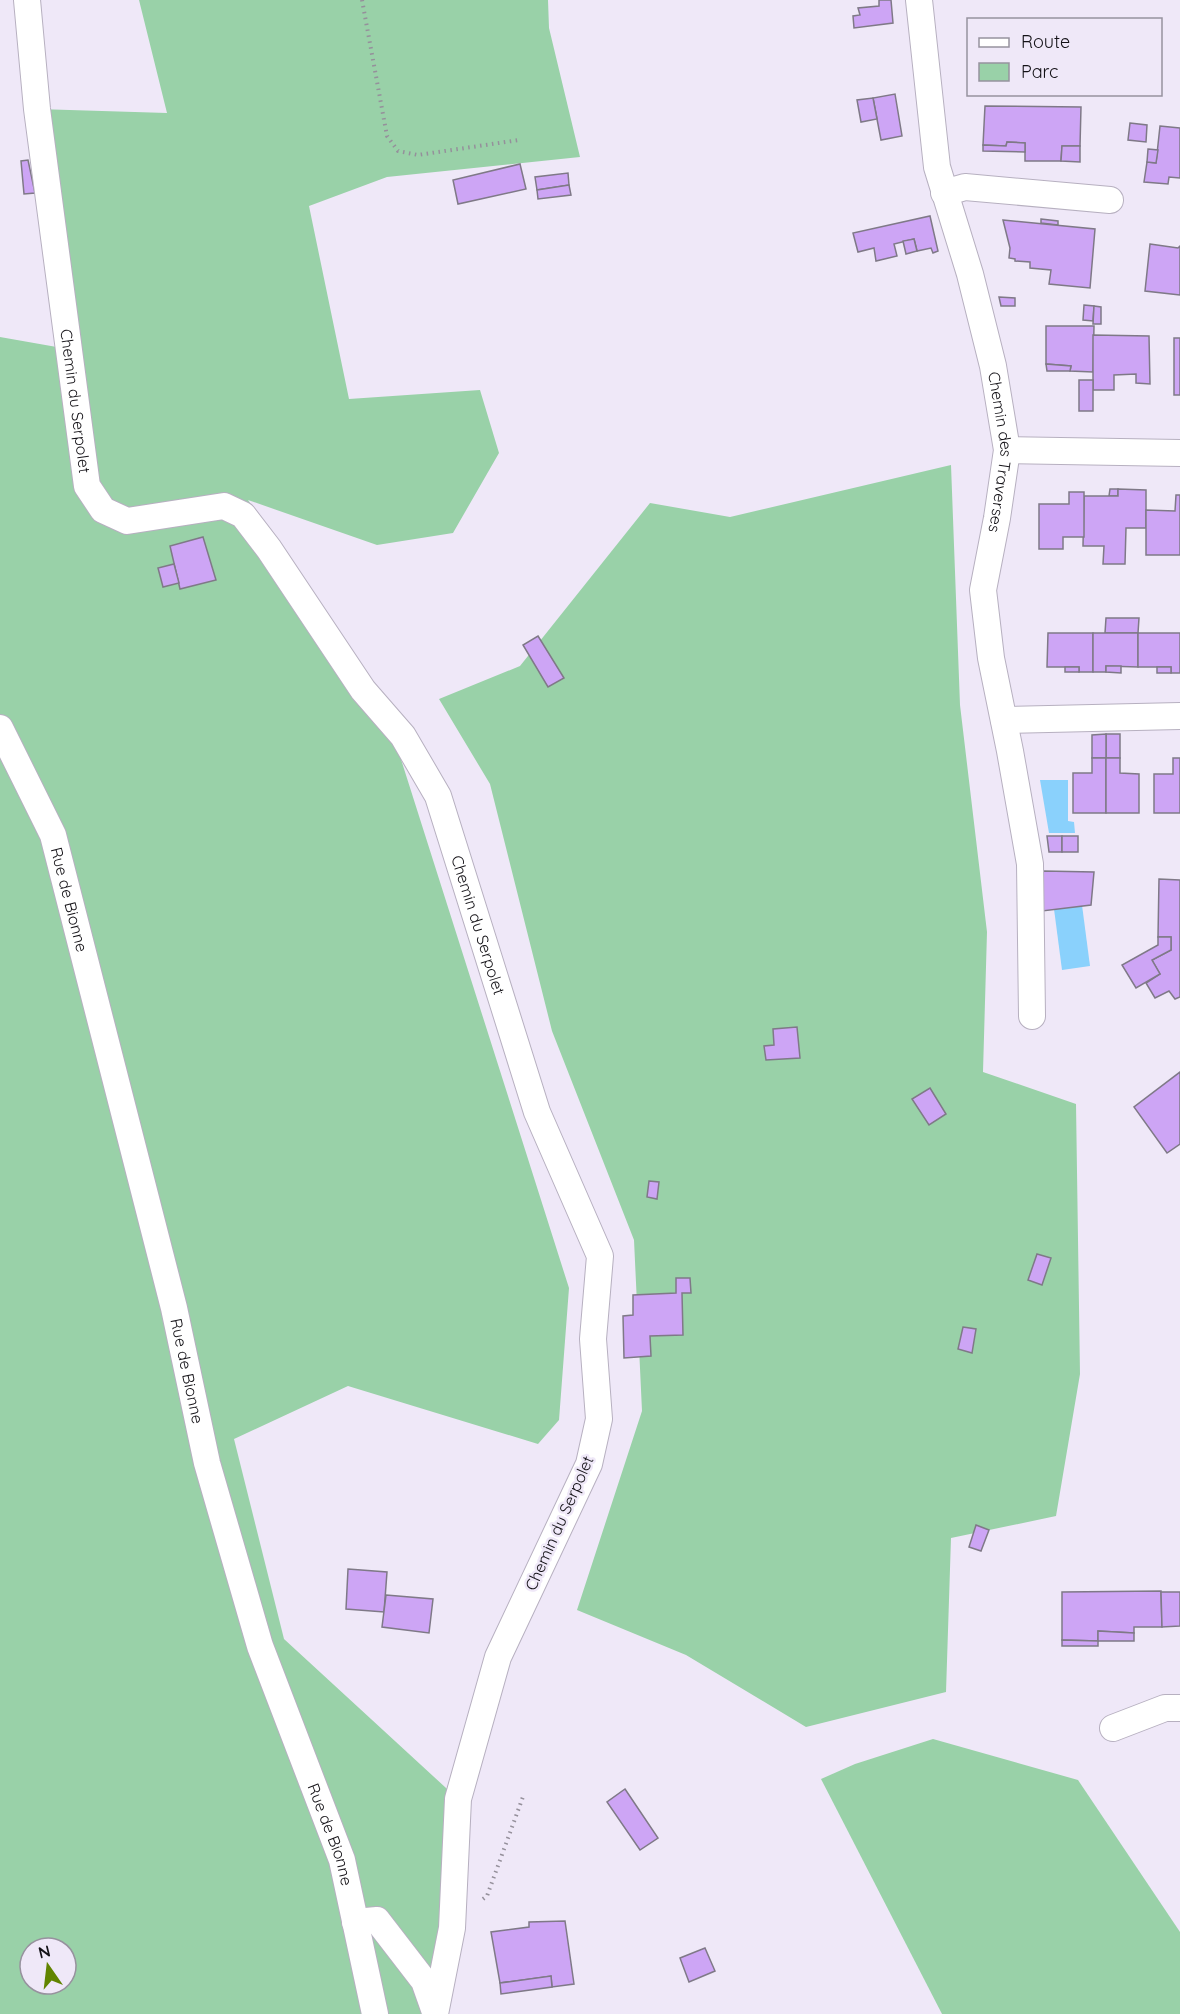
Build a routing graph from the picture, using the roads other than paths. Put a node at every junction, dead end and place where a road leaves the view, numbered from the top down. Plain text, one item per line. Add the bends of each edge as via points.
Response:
1 (27, 0) edge
2 (919, 0) edge
3 (944, 193) junction
4 (1110, 200) dead end
5 (1007, 450) junction
6 (1180, 453) edge
7 (1180, 716) edge
8 (1004, 720) junction
9 (0, 728) edge
10 (1032, 1016) dead end
11 (1180, 1708) edge
12 (1113, 1728) dead end
13 (355, 1922) junction
14 (375, 2014) edge
15 (436, 2014) edge

1 - 15 street, Chemin du Serpolet via 87,486 102,510 127,521 224,506 243,515 363,690 403,736 438,796 537,1112 600,1256 593,1339 599,1419 592,1453 498,1657 458,1799 452,1928
2 - 3 street, Chemin des Traverses via 933,144
3 - 4 street via 965,187
3 - 5 street, Chemin des Traverses via 993,366
5 - 6 street
5 - 8 street, Chemin des Traverses via 983,590
7 - 8 street
8 - 10 street, Chemin des Traverses via 1030,864
9 - 13 street, Rue de Bionne via 53,835 174,1308 207,1463 260,1646 342,1860
11 - 12 street via 1165,1708
13 - 14 street, Rue de Bionne
13 - 15 street via 377,1920 424,1981

